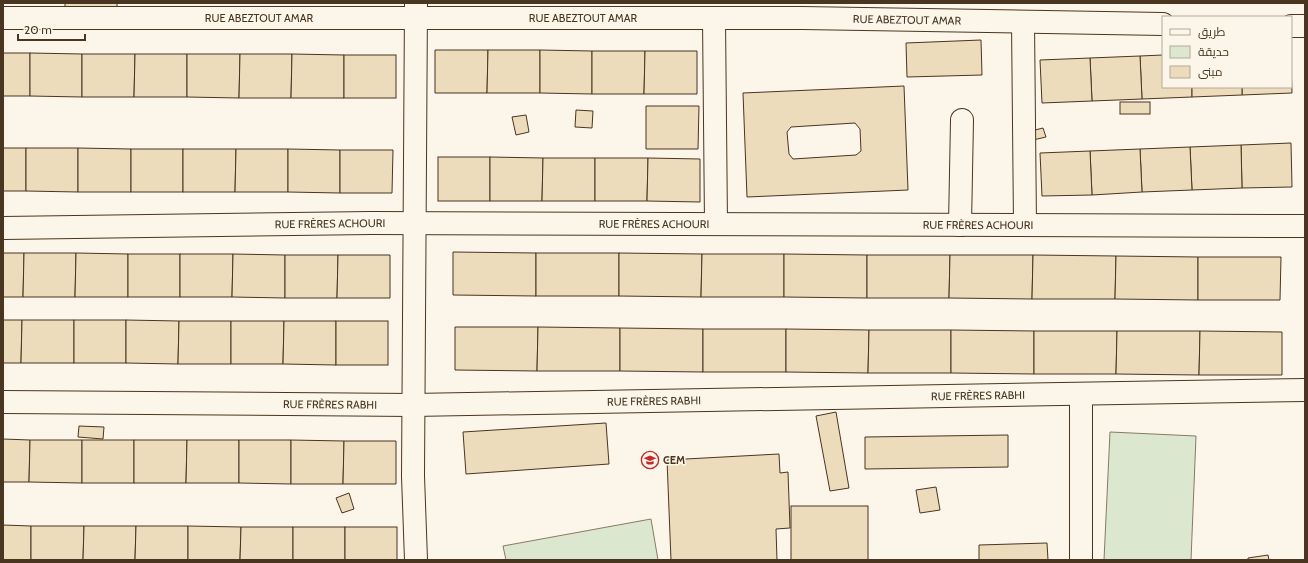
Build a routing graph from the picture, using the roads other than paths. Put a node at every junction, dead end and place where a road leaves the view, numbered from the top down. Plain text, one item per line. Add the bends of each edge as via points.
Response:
1 (416, 11) edge
2 (866, 11) edge
3 (3, 18) edge
4 (714, 19) junction
5 (1023, 22) junction
6 (1162, 24) edge
7 (1292, 26) edge
8 (1305, 26) edge
9 (962, 120) dead end
10 (414, 224) junction
11 (716, 224) junction
12 (960, 225) junction
13 (1025, 225) junction
14 (1305, 226) edge
15 (3, 228) edge
16 (1305, 390) edge
17 (1081, 394) junction
18 (3, 402) edge
19 (413, 405) junction
20 (416, 560) edge
21 (1081, 560) edge

1 - 3 street, RUE ABEZTOUT AMAR via 398,17
1 - 4 street, RUE ABEZTOUT AMAR
1 - 10 street
2 - 4 street, RUE ABEZTOUT AMAR
2 - 5 street, RUE ABEZTOUT AMAR
4 - 11 street
5 - 6 street, RUE ABEZTOUT AMAR
5 - 13 street
7 - 8 street
9 - 12 street
10 - 11 street, RUE FRÈRES ACHOURI
10 - 15 street, RUE FRÈRES ACHOURI
10 - 19 street
11 - 12 street, RUE FRÈRES ACHOURI
12 - 13 street, RUE FRÈRES ACHOURI
13 - 14 street, RUE FRÈRES ACHOURI
16 - 17 street, RUE FRÈRES RABHI
17 - 19 street, RUE FRÈRES RABHI
17 - 21 street
18 - 19 street, RUE FRÈRES RABHI
19 - 20 street

